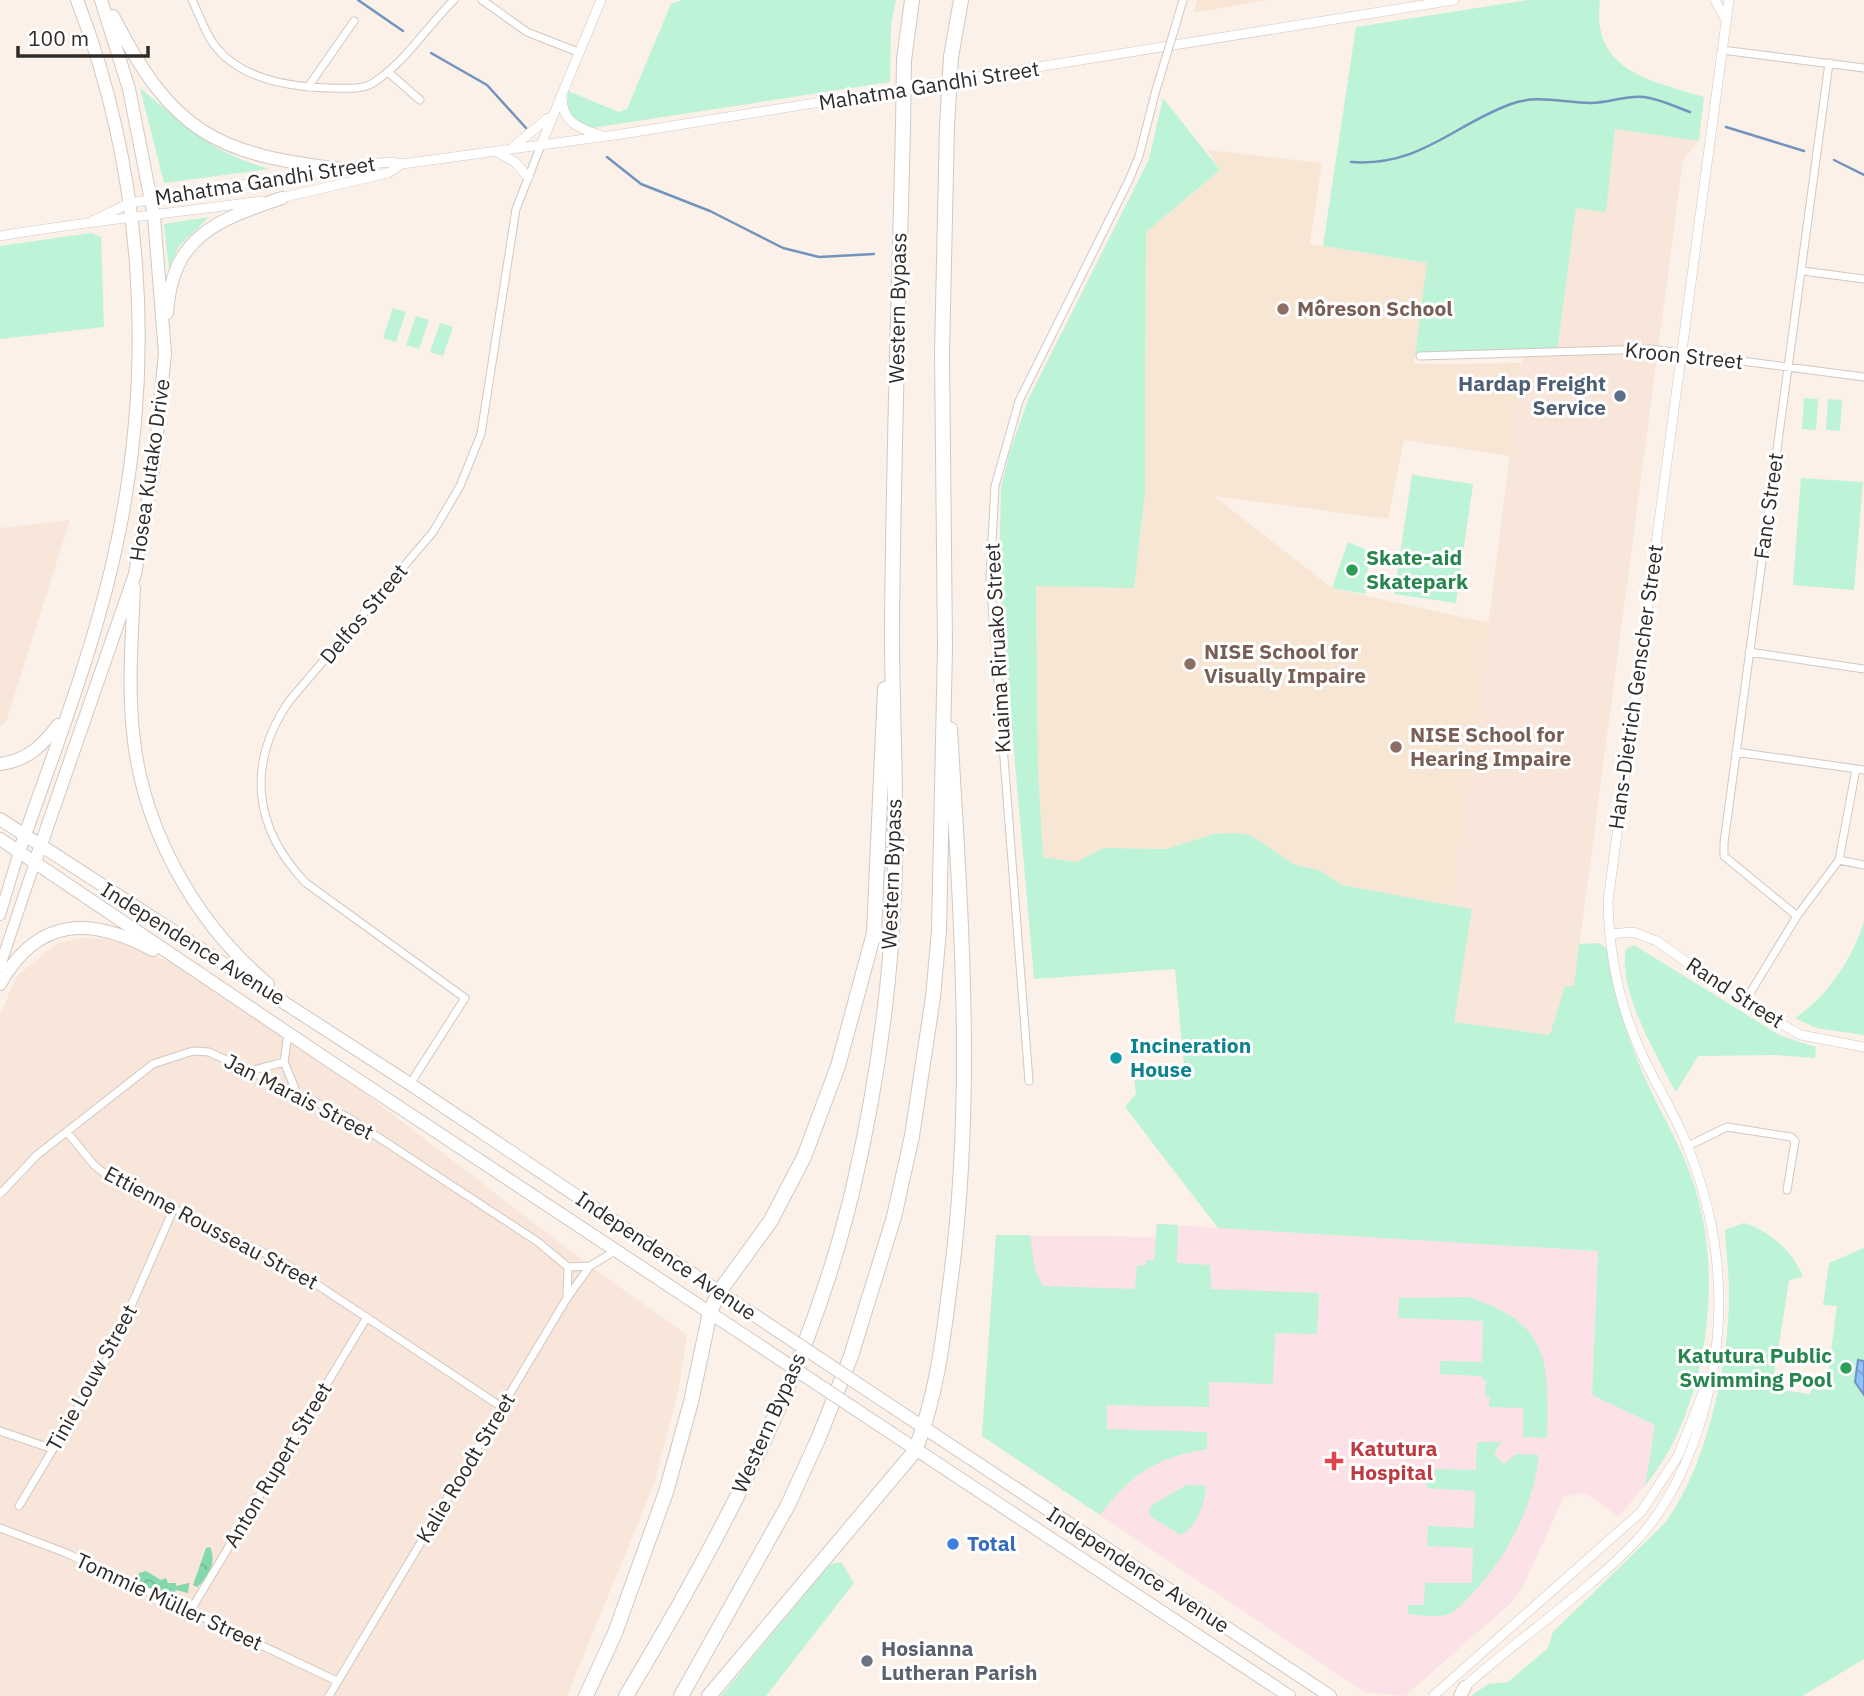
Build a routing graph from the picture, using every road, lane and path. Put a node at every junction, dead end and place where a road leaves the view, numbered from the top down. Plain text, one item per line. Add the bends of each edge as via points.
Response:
1 (77, 0) edge
2 (103, 0) edge
3 (192, 0) edge
4 (454, 0) edge
5 (482, 0) edge
6 (601, 0) edge
7 (912, 0) edge
8 (961, 0) edge
9 (1183, 0) edge
10 (1454, 0) edge
11 (1715, 0) edge
12 (1729, 0) edge
13 (1726, 20) junction
14 (354, 21) dead end
15 (1722, 50) junction
16 (578, 52) junction
17 (1829, 63) junction
18 (1864, 68) edge
19 (388, 72) junction
20 (308, 88) junction
21 (562, 92) junction
22 (420, 100) dead end
23 (552, 114) junction
24 (605, 136) junction
25 (541, 145) junction
26 (509, 149) junction
27 (495, 151) junction
28 (402, 164) junction
29 (343, 169) junction
30 (528, 177) junction
31 (282, 198) junction
32 (151, 200) junction
33 (129, 204) junction
34 (154, 216) junction
35 (94, 220) junction
36 (131, 220) junction
37 (0, 236) edge
38 (1803, 271) junction
39 (1864, 279) edge
40 (165, 352) junction
41 (1681, 354) junction
42 (1420, 356) dead end
43 (1789, 368) junction
44 (1864, 377) edge
45 (135, 574) junction
46 (892, 638) junction
47 (945, 647) junction
48 (1749, 652) junction
49 (1864, 669) edge
50 (66, 715) junction
51 (1736, 752) junction
52 (0, 764) edge
53 (1860, 769) edge
54 (0, 820) edge
55 (24, 836) junction
56 (0, 839) edge
57 (41, 848) junction
58 (19, 852) junction
59 (1839, 860) junction
60 (35, 862) junction
61 (1864, 865) edge
62 (0, 915) edge
63 (1797, 916) junction
64 (1610, 934) junction
65 (0, 966) edge
66 (194, 971) junction
67 (0, 984) edge
68 (1744, 1003) junction
69 (303, 1014) junction
70 (288, 1034) junction
71 (1864, 1047) edge
72 (284, 1062) junction
73 (250, 1070) junction
74 (1029, 1081) dead end
75 (410, 1084) junction
76 (296, 1091) junction
77 (67, 1132) junction
78 (1688, 1146) junction
79 (1787, 1190) dead end
80 (0, 1194) edge
81 (174, 1208) junction
82 (615, 1251) junction
83 (590, 1266) junction
84 (568, 1267) junction
85 (719, 1292) junction
86 (567, 1298) junction
87 (710, 1312) junction
88 (367, 1317) junction
89 (1716, 1359) junction
90 (503, 1408) junction
91 (924, 1428) junction
92 (0, 1432) edge
93 (53, 1449) junction
94 (915, 1451) junction
95 (19, 1506) dead end
96 (0, 1528) edge
97 (189, 1613) junction
98 (337, 1681) junction
99 (1463, 1691) edge
100 (329, 1696) edge
101 (586, 1696) edge
102 (626, 1696) edge
103 (681, 1696) edge
104 (709, 1696) edge
105 (1289, 1696) edge
106 (1330, 1696) edge
107 (1433, 1696) edge
108 (1455, 1696) edge

1 - 33 main road, Hosea Kutako Drive via 106,90
2 - 29 main road via 156,89 201,131 259,156
2 - 32 main road, Hosea Kutako Drive via 129,89
3 - 20 street via 215,46 230,59 268,80
4 - 19 street
5 - 16 street via 527,32
6 - 16 street
7 - 46 highway, Western Bypass, bridge via 904,60
8 - 47 highway, Western Bypass, bridge via 951,57 947,127 942,339
9 - 74 street, Kuaima Riruako Street, bridge via 1139,156 1018,401 995,486 990,577
10 - 24 street, Mahatma Gandhi Street
11 - 13 street
12 - 13 street, Hans-Dietrich Genscher Street
13 - 15 street, Hans-Dietrich Genscher Street
14 - 20 street
15 - 17 street
15 - 41 street, Hans-Dietrich Genscher Street
16 - 21 street
17 - 18 street
17 - 38 street, Fanc Street
19 - 20 street via 374,83 356,88
19 - 22 street
21 - 23 street
21 - 24 street via 563,110 570,122
23 - 25 street
23 - 26 street
24 - 25 street, Mahatma Gandhi Street
25 - 26 street, Mahatma Gandhi Street
25 - 30 street, Delfos Street
26 - 27 street, Mahatma Gandhi Street
27 - 28 street, Mahatma Gandhi Street
27 - 30 street via 515,162
28 - 29 street, Mahatma Gandhi Street via 379,162
28 - 31 street, Mahatma Gandhi Street via 388,173
29 - 32 street, Mahatma Gandhi Street
30 - 75 street, Delfos Street via 514,222 481,434 460,486 425,541 290,700 275,721 262,762 267,822 291,867 335,905 465,998
31 - 34 street, Mahatma Gandhi Street
31 - 40 main road via 220,220 195,239 175,273
32 - 33 street, Mahatma Gandhi Street
32 - 34 main road, Hosea Kutako Drive
33 - 35 street, Mahatma Gandhi Street
33 - 36 main road, Hosea Kutako Drive
34 - 36 street, Mahatma Gandhi Street
34 - 40 main road, Hosea Kutako Drive
35 - 36 street, Mahatma Gandhi Street
35 - 37 street
36 - 50 main road, Hosea Kutako Drive via 139,349 132,456 108,579
38 - 39 street
38 - 43 street, Fanc Street
40 - 45 main road, Hosea Kutako Drive via 154,465
41 - 42 street, Kroon Street via 1627,348
41 - 43 street, Kroon Street
41 - 64 street, Hans-Dietrich Genscher Street via 1609,885
43 - 44 street, Kroon Street
43 - 48 street, Fanc Street
45 - 57 main road, Hosea Kutako Drive
45 - 69 main road via 130,693 133,735 138,769 162,839 198,908 260,978
46 - 85 highway via 886,667 874,933 848,1031 804,1157 770,1222
46 - 102 highway, Western Bypass via 894,897 880,1048 854,1185 818,1311 780,1405 714,1541
47 - 91 highway via 963,994 965,1129 945,1325
47 - 103 highway, Western Bypass via 939,931 912,1136 894,1217 851,1356 819,1437 788,1504
48 - 49 street
48 - 51 street, Fanc Street
50 - 52 main road via 43,746
50 - 55 main road, Hosea Kutako Drive
51 - 53 street
51 - 63 street, Fanc Street via 1724,856
53 - 59 street
54 - 55 main road, Independence Avenue
55 - 57 main road, Independence Avenue
55 - 58 main road, Hosea Kutako Drive
56 - 58 main road, Independence Avenue
57 - 60 main road, Hosea Kutako Drive
57 - 69 main road, Independence Avenue
58 - 60 main road, Independence Avenue
58 - 62 main road, Hosea Kutako Drive
59 - 61 street
59 - 63 street
60 - 65 main road, Hosea Kutako Drive
60 - 66 main road, Independence Avenue
63 - 68 street
64 - 68 street, Rand Street via 1633,932 1657,941
64 - 78 street, Hans-Dietrich Genscher Street via 1619,986 1637,1042
66 - 67 main road via 135,940 90,927 50,934 33,943
66 - 70 main road, Independence Avenue
68 - 71 street, Rand Street via 1801,1035
69 - 75 main road, Independence Avenue
70 - 72 street
70 - 82 main road, Independence Avenue
72 - 73 street
72 - 76 street
73 - 76 street, Jan Marais Street
73 - 77 street, Jan Marais Street via 209,1052 166,1058
75 - 85 main road, Independence Avenue
76 - 84 street, Jan Marais Street via 385,1140
77 - 80 street, Jan Marais Street
77 - 81 street, Ettienne Rousseau Street via 110,1178
78 - 79 street via 1727,1127 1791,1137
78 - 89 street, Hans-Dietrich Genscher Street via 1709,1205 1716,1245 1721,1305
81 - 88 street, Ettienne Rousseau Street via 283,1262
81 - 93 street, Tinie Louw Street via 110,1354
82 - 83 street, Kalie Roodt Street
82 - 87 main road, Independence Avenue
83 - 84 street
83 - 86 street, Kalie Roodt Street
84 - 86 street
85 - 87 highway
85 - 91 main road, Independence Avenue, bridge
86 - 90 street, Kalie Roodt Street
87 - 94 main road, Independence Avenue, bridge
87 - 101 highway via 666,1492 615,1633
88 - 90 street, Ettienne Rousseau Street
88 - 97 street, Anton Rupert Street
89 - 99 street, Hans-Dietrich Genscher Street via 1692,1448 1681,1475 1649,1525
89 - 107 street, Hans-Dietrich Genscher Street via 1678,1456 1646,1506
90 - 98 street, Kalie Roodt Street
91 - 94 highway
91 - 106 main road, Independence Avenue
92 - 93 street
93 - 95 street, Tinie Louw Street
94 - 104 highway
94 - 105 main road, Independence Avenue
96 - 97 street, Tommie Müller Street via 47,1545
97 - 98 street, Tommie Müller Street
98 - 100 street, Kalie Roodt Street
99 - 108 street, Hans-Dietrich Genscher Street

